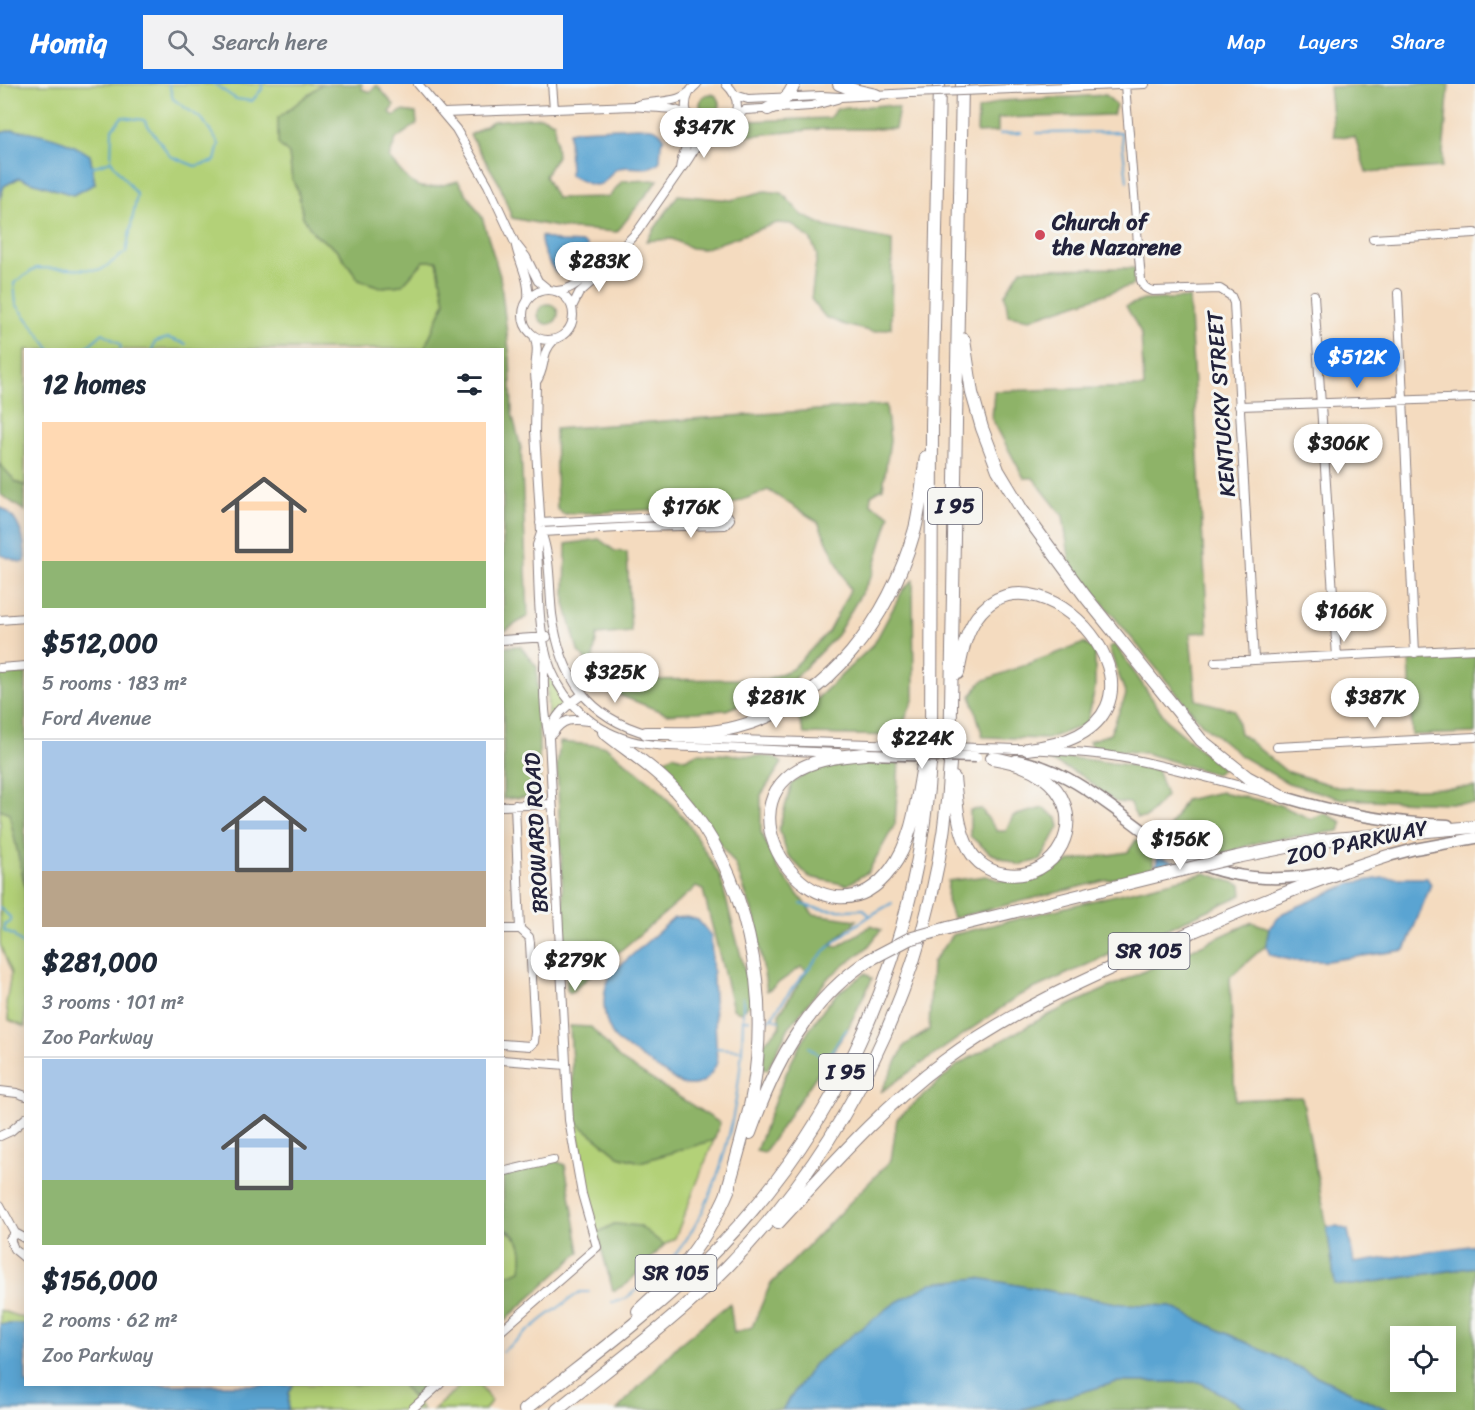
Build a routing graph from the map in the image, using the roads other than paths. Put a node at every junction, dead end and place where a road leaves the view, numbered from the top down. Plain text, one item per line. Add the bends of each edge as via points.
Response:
1 (418, 84) edge
2 (552, 84) edge
3 (697, 84) edge
4 (794, 84) edge
5 (838, 84) edge
6 (939, 84) edge
7 (962, 84) edge
8 (1145, 84) edge
9 (1125, 85) edge
10 (731, 88) edge
11 (689, 93) junction
12 (876, 95) junction
13 (787, 97) junction
14 (840, 97) junction
15 (634, 106) junction
16 (554, 109) junction
17 (768, 109) junction
18 (444, 113) junction
19 (734, 116) junction
20 (691, 119) junction
21 (712, 129) junction
22 (680, 170) junction
23 (1475, 233) edge
24 (1373, 239) dead end
25 (515, 243) junction
26 (603, 267) junction
27 (553, 290) junction
28 (1398, 293) dead end
29 (1314, 295) dead end
30 (528, 299) junction
31 (959, 301) junction
32 (572, 307) junction
33 (534, 336) junction
34 (554, 340) junction
35 (536, 382) junction
36 (1475, 398) edge
37 (1402, 400) junction
38 (1321, 403) junction
39 (1239, 406) junction
40 (932, 426) junction
41 (541, 528) junction
42 (24, 618) edge
43 (0, 620) edge
44 (556, 636) junction
45 (543, 637) junction
46 (504, 640) edge
47 (545, 649) junction
48 (1475, 650) edge
49 (1414, 653) junction
50 (1337, 657) junction
51 (1254, 660) junction
52 (1215, 662) dead end
53 (24, 666) edge
54 (0, 668) edge
55 (583, 694) junction
56 (571, 702) junction
57 (951, 710) junction
58 (589, 721) junction
59 (931, 724) junction
60 (604, 732) junction
61 (646, 733) junction
62 (1475, 737) edge
63 (549, 738) junction
64 (951, 745) junction
65 (1277, 747) dead end
66 (1027, 749) junction
67 (904, 750) junction
68 (976, 752) junction
69 (865, 754) junction
70 (992, 758) junction
71 (1284, 797) junction
72 (552, 804) junction
73 (514, 805) junction
74 (504, 806) edge
75 (1475, 827) edge
76 (1475, 838) edge
77 (1388, 856) junction
78 (504, 929) edge
79 (520, 929) junction
80 (504, 1044) edge
81 (504, 1060) edge
82 (566, 1065) junction
83 (0, 1091) edge
84 (24, 1095) edge
85 (24, 1120) edge
86 (0, 1136) edge
87 (553, 1160) dead end
88 (504, 1172) edge
89 (727, 1192) junction
90 (0, 1204) edge
91 (15, 1233) junction
92 (24, 1238) edge
93 (24, 1257) edge
94 (727, 1267) junction
95 (504, 1328) edge
96 (610, 1342) junction
97 (438, 1386) edge
98 (413, 1408) dead end
99 (525, 1410) edge
100 (556, 1410) edge

1 - 18 street
2 - 16 street
3 - 11 street
4 - 13 highway
5 - 12 highway
6 - 40 highway, I 95
7 - 31 highway, I 95
8 - 9 street
9 - 12 street, bridge
9 - 39 street, KENTUCKY STREET via 1141,280 1146,289 1153,291 1220,289 1231,296
10 - 13 street via 748,99
10 - 19 street via 737,102
11 - 15 street via 680,99
11 - 20 street via 686,100
12 - 14 street
13 - 14 street
13 - 17 highway
14 - 17 street via 811,106
15 - 16 street
15 - 20 street via 674,108
16 - 18 street
17 - 19 street via 745,110
18 - 25 street via 488,185
19 - 21 street via 724,126
20 - 21 street via 705,129
20 - 22 street via 691,136 681,156
21 - 22 street via 699,140
22 - 26 street via 637,231
23 - 24 street
25 - 27 street via 538,281
25 - 30 street via 528,282
26 - 27 street via 590,272 574,288
26 - 32 street via 579,293
27 - 30 street via 538,292
27 - 32 street via 568,299
28 - 37 street
29 - 38 street
30 - 33 street via 523,319
31 - 57 highway, I 95
31 - 71 highway via 977,413 998,470 1022,510 1085,596 1201,740 1247,777
32 - 34 street via 571,327
33 - 34 street
33 - 35 street
34 - 35 street via 545,352
35 - 41 street
36 - 37 street
37 - 38 street
37 - 49 street
38 - 39 street
38 - 50 street
39 - 51 street, KENTUCKY STREET
40 - 59 highway, I 95
40 - 61 highway via 916,526 901,570 878,616 838,667 798,701 750,724 715,732
41 - 41 street via 725,525 730,519 722,514
41 - 44 street
41 - 45 street via 537,545
42 - 43 street
44 - 45 street
44 - 55 street via 565,668
45 - 46 street
45 - 47 street
47 - 56 street via 551,671
47 - 63 street, BROWARD ROAD
48 - 49 street
49 - 50 street
50 - 51 street
51 - 52 street
53 - 54 street
55 - 56 street
55 - 61 street, ZOO PARKWAY via 619,722
56 - 58 street, ZOO PARKWAY
56 - 63 street via 555,718
57 - 64 highway, I 95
57 - 66 highway via 965,641 981,612 1016,595 1037,596 1059,606 1080,622 1097,643 1110,674 1111,693 1103,714 1087,731 1060,743
58 - 60 street, ZOO PARKWAY
58 - 63 street via 563,721
59 - 69 highway via 910,828 893,867 863,892 843,897 824,895 797,879 780,856 769,826 772,800 783,783 803,767
59 - 96 highway, I 95 via 926,815 909,905 882,992 844,1075 796,1153 736,1229 676,1288
60 - 69 street, ZOO PARKWAY via 662,746
60 - 89 highway via 652,767 689,807 724,867 744,921 754,971 758,1037 753,1092
61 - 67 street, ZOO PARKWAY via 686,739
62 - 65 street
63 - 72 street, BROWARD ROAD
64 - 70 highway via 960,824 969,850 996,872 1031,873 1048,863 1061,848 1067,827 1065,806 1055,788 1038,774
64 - 94 highway, I 95 via 945,821 935,879 913,962 888,1029 826,1145 780,1208
66 - 68 street, ZOO PARKWAY
66 - 71 street, ZOO PARKWAY via 1127,759
67 - 68 main road, ZOO PARKWAY, bridge
67 - 69 main road, ZOO PARKWAY
68 - 70 main road, ZOO PARKWAY
70 - 77 main road, ZOO PARKWAY via 1029,762 1059,773 1177,853 1222,872 1254,878 1304,876
71 - 75 main road, ZOO PARKWAY via 1376,818
72 - 73 street
72 - 82 street, BROWARD ROAD
73 - 74 street
73 - 79 street
75 - 89 highway, SR 105, bridge via 1323,840 1237,857 909,939 843,979 794,1036 764,1095
76 - 77 main road, ZOO PARKWAY / SR 105
77 - 94 highway, SR 105 via 1196,930 1033,1005 986,1032 942,1062 873,1123 768,1233
78 - 79 street
79 - 80 street via 530,943 534,1042 530,1046
81 - 82 street
82 - 95 street, BROWARD ROAD via 574,1150 597,1247
83 - 84 street
85 - 86 street
87 - 88 street
89 - 96 highway, SR 105 via 691,1254
90 - 91 street
91 - 92 street
91 - 93 street via 11,1245
94 - 100 highway, I 95 via 679,1312
96 - 99 highway, I 95
97 - 98 street

